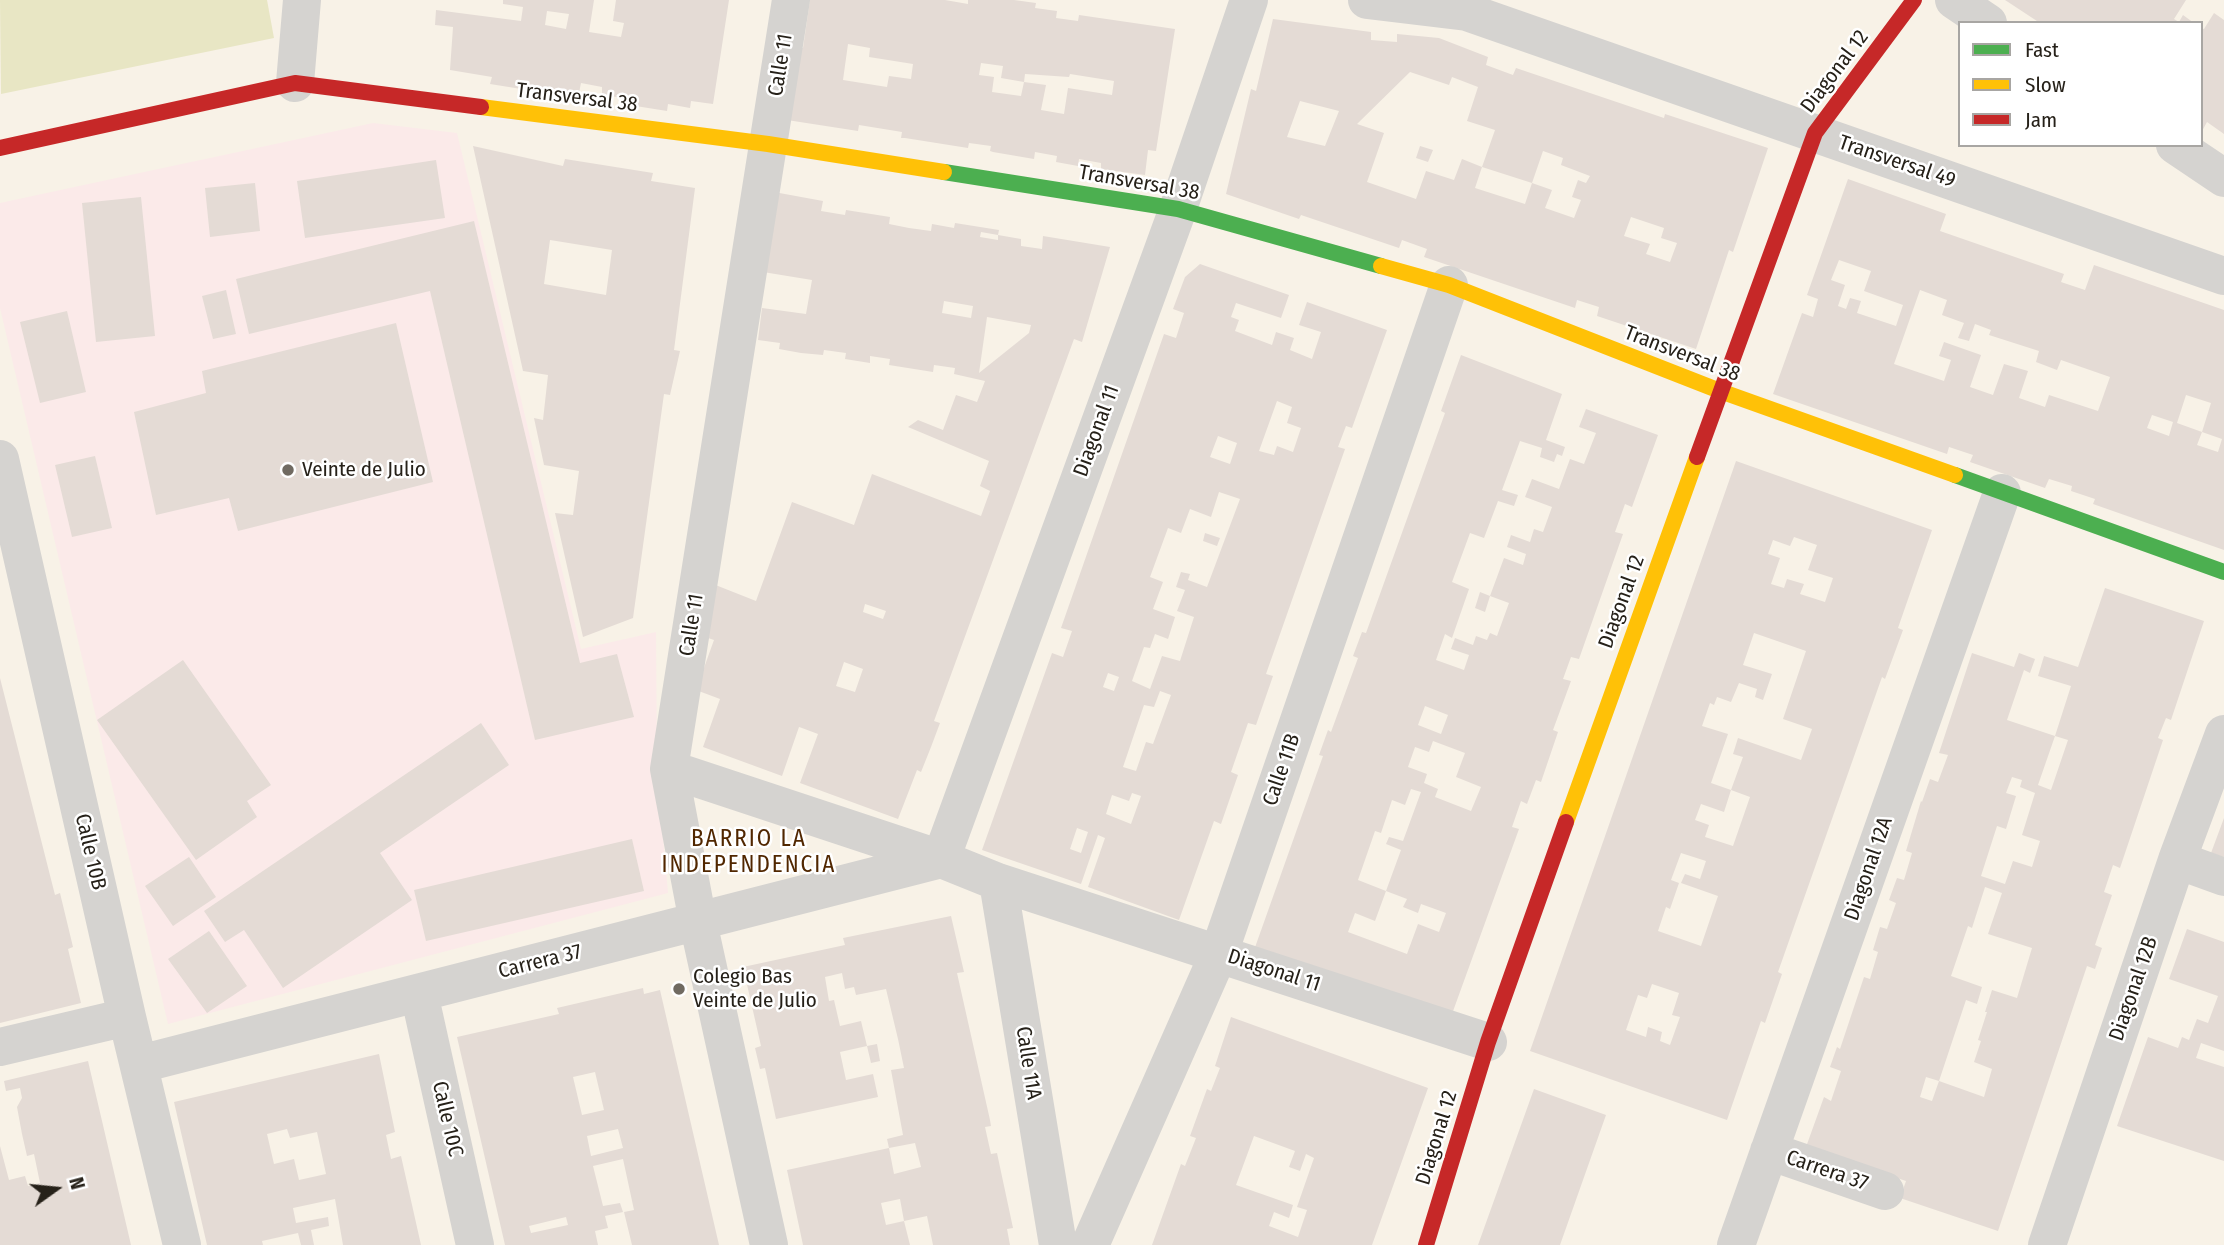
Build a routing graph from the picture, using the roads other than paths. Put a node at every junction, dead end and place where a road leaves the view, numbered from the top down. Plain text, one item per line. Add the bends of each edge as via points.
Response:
1 (302, 0) edge
2 (791, 0) edge
3 (1249, 0) edge
4 (1367, 0) edge
5 (1914, 0) edge
6 (1954, 0) edge
7 (1985, 21) edge
8 (296, 83) junction
9 (1815, 133) junction
10 (768, 144) junction
11 (2178, 147) edge
12 (0, 148) edge
13 (2224, 178) edge
14 (1178, 209) junction
15 (2224, 276) edge
16 (1449, 285) junction
17 (1720, 391) junction
18 (0, 459) edge
19 (2002, 493) junction
20 (6, 507) edge
21 (2224, 572) edge
22 (2224, 734) edge
23 (669, 769) junction
24 (941, 859) junction
25 (2177, 860) junction
26 (2224, 877) edge
27 (998, 881) junction
28 (698, 922) junction
29 (1220, 953) junction
30 (419, 993) junction
31 (127, 1017) junction
32 (1488, 1042) junction
33 (0, 1047) edge
34 (140, 1064) junction
35 (1769, 1152) junction
36 (1885, 1191) dead end
37 (183, 1245) edge
38 (475, 1245) edge
39 (769, 1245) edge
40 (1058, 1245) edge
41 (1090, 1245) edge
42 (1426, 1245) edge
43 (1735, 1245) edge
44 (2047, 1245) edge

1 - 8 street
2 - 10 street, Calle 11
3 - 14 street, Diagonal 11
4 - 9 street, Transversal 49 via 1467,12
5 - 9 street, Diagonal 12
6 - 7 street
8 - 10 street, Transversal 38
8 - 12 street, Transversal 38
9 - 15 street, Transversal 49
9 - 17 street, Diagonal 12
10 - 14 street, Transversal 38
10 - 23 street, Calle 11
11 - 13 street
14 - 16 street, Transversal 38
14 - 24 street, Diagonal 11
16 - 17 street, Transversal 38
16 - 29 street, Calle 11B
17 - 19 street, Transversal 38
17 - 32 street, Diagonal 12
18 - 20 street, Calle 10B
19 - 21 street, Transversal 38
19 - 35 street, Diagonal 12A
20 - 31 street, Calle 10B
22 - 25 street, Diagonal 12B
23 - 24 street, Diagonal 11
23 - 28 street, Calle 11
24 - 27 street, Diagonal 11
24 - 28 street, Carrera 37
25 - 26 street
25 - 44 street, Diagonal 12B
27 - 29 street, Diagonal 11
27 - 40 street, Calle 11A
28 - 30 street, Carrera 37
28 - 39 street, Calle 11
29 - 32 street, Diagonal 11
29 - 41 street, Calle 11B
30 - 34 street, Carrera 37
30 - 38 street, Calle 10C
31 - 33 street
31 - 34 street, Calle 10B
32 - 42 street, Diagonal 12
34 - 37 street, Calle 10B
35 - 36 street, Carrera 37
35 - 43 street, Diagonal 12A

